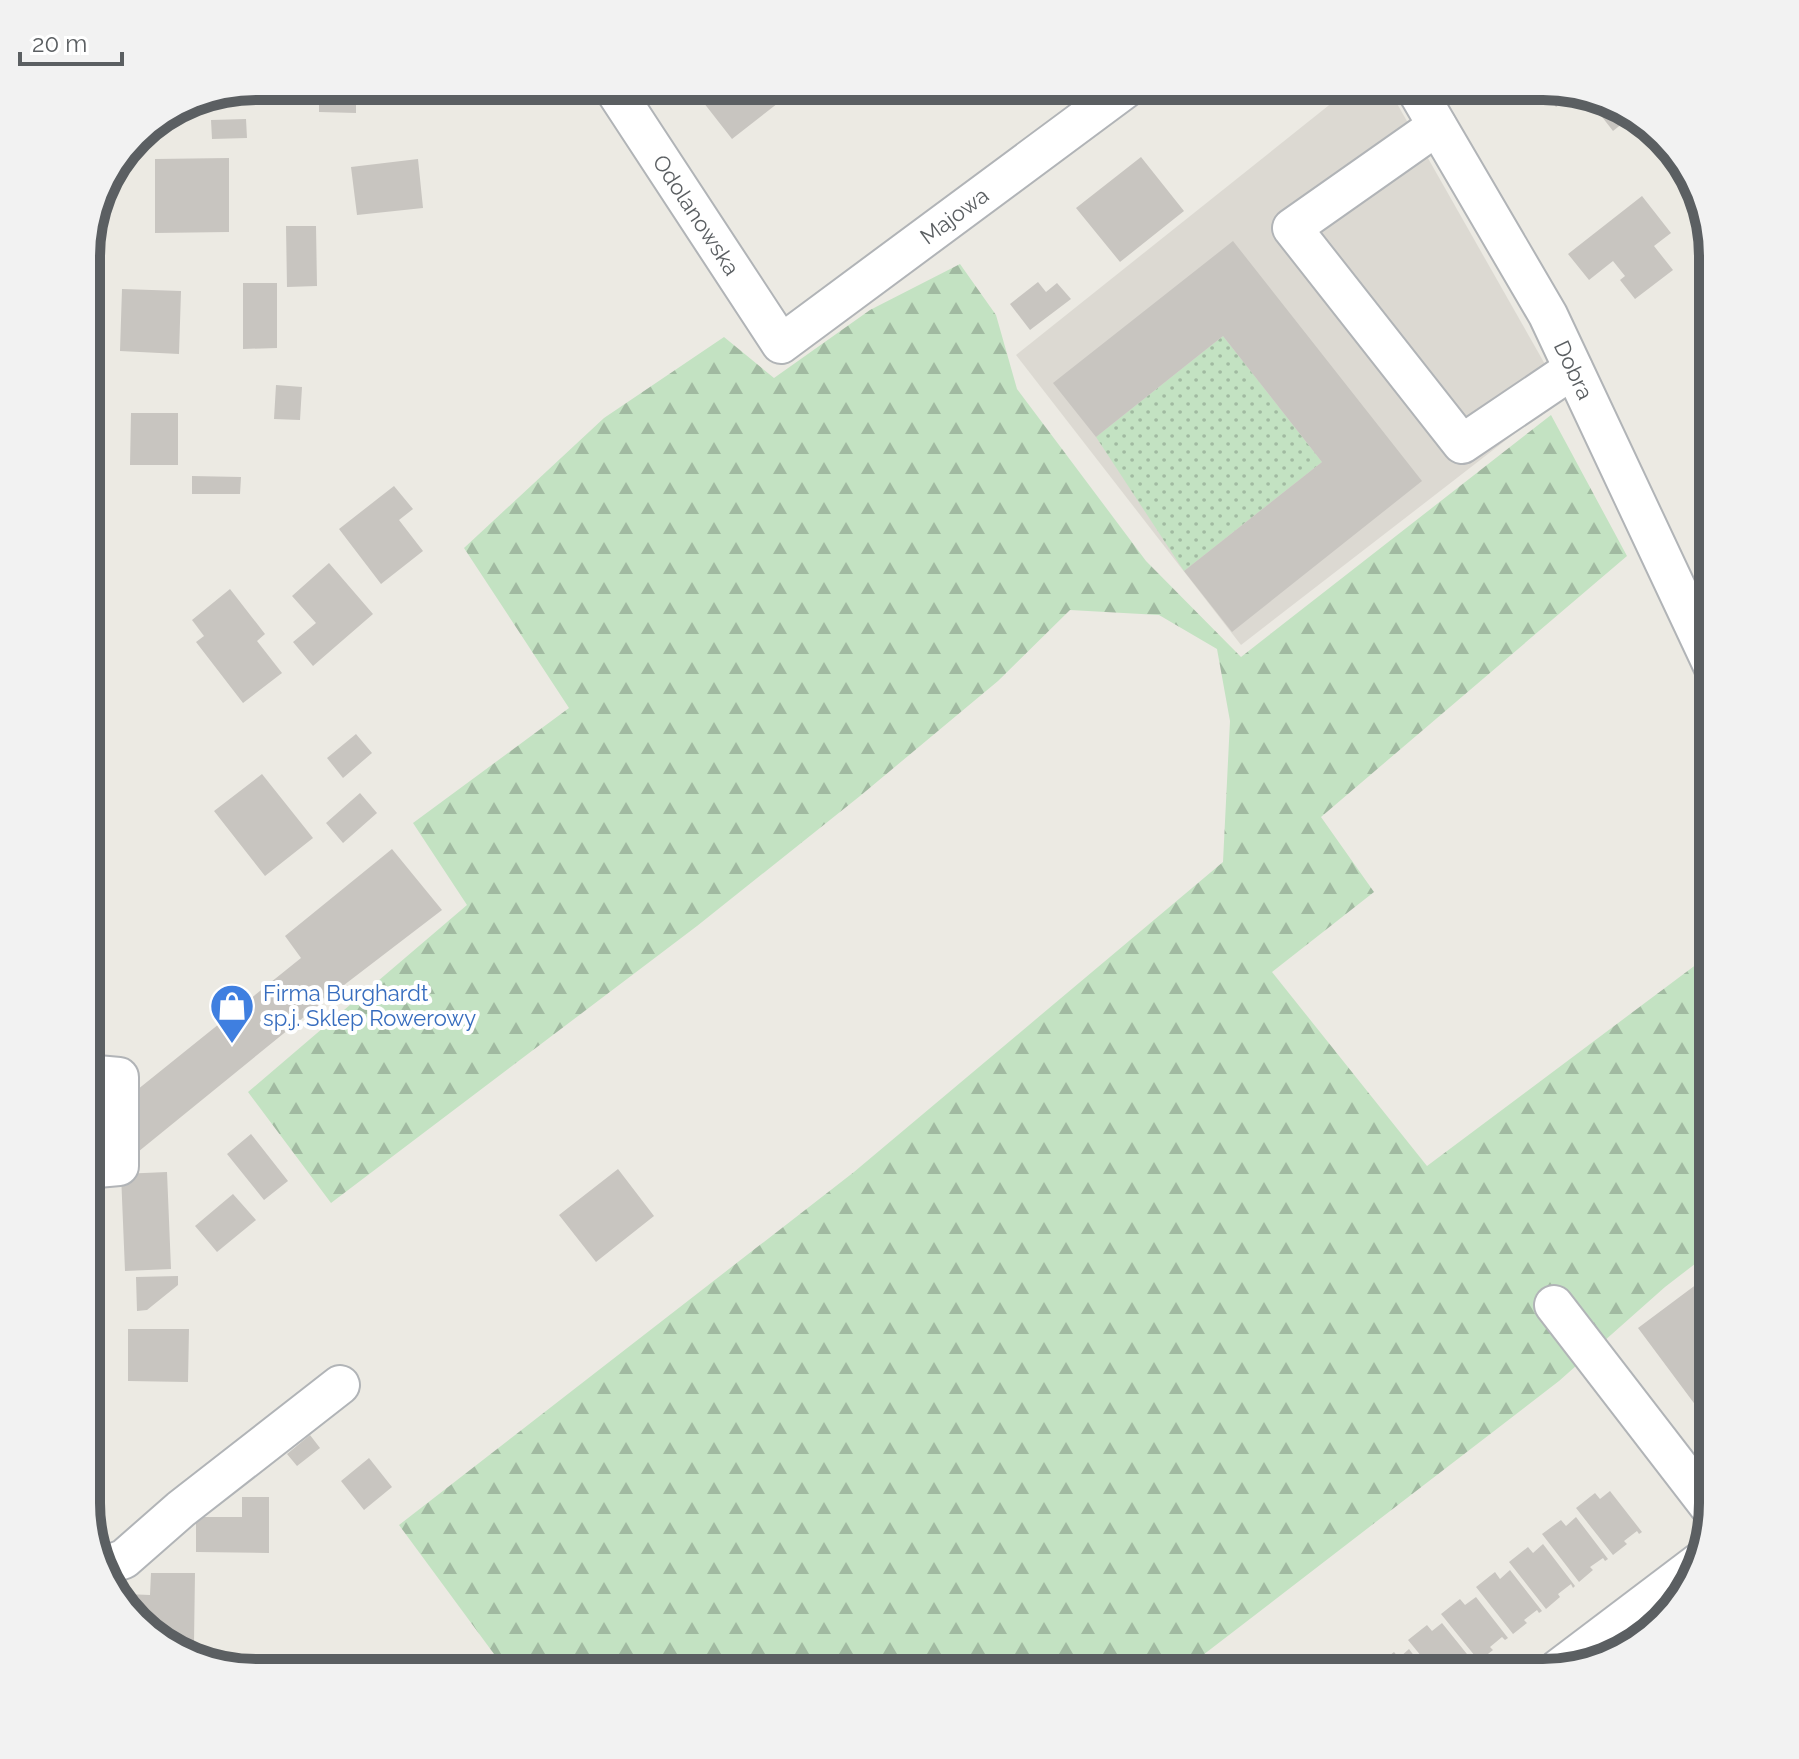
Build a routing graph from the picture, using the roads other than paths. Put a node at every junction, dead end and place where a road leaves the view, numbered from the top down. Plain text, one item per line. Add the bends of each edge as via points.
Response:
1 (621, 100) edge
2 (1110, 100) edge
3 (1422, 100) edge
4 (1437, 126) junction
5 (781, 344) joint
6 (1573, 369) junction
7 (1699, 636) edge
8 (100, 1075) edge
9 (100, 1168) edge
10 (1554, 1305) dead end
11 (340, 1385) dead end
12 (1699, 1493) edge
13 (112, 1563) edge
14 (1680, 1577) edge
15 (1576, 1655) edge

1 - 5 street, Odolanowska
2 - 5 street, Majowa
3 - 4 street, Dobra
4 - 6 street, Dobra via 1548,315
4 - 6 street via 1292,228 1462,444
6 - 7 street, Dobra
8 - 9 street via 119,1077 119,1166
10 - 12 street
11 - 13 street
14 - 15 street

